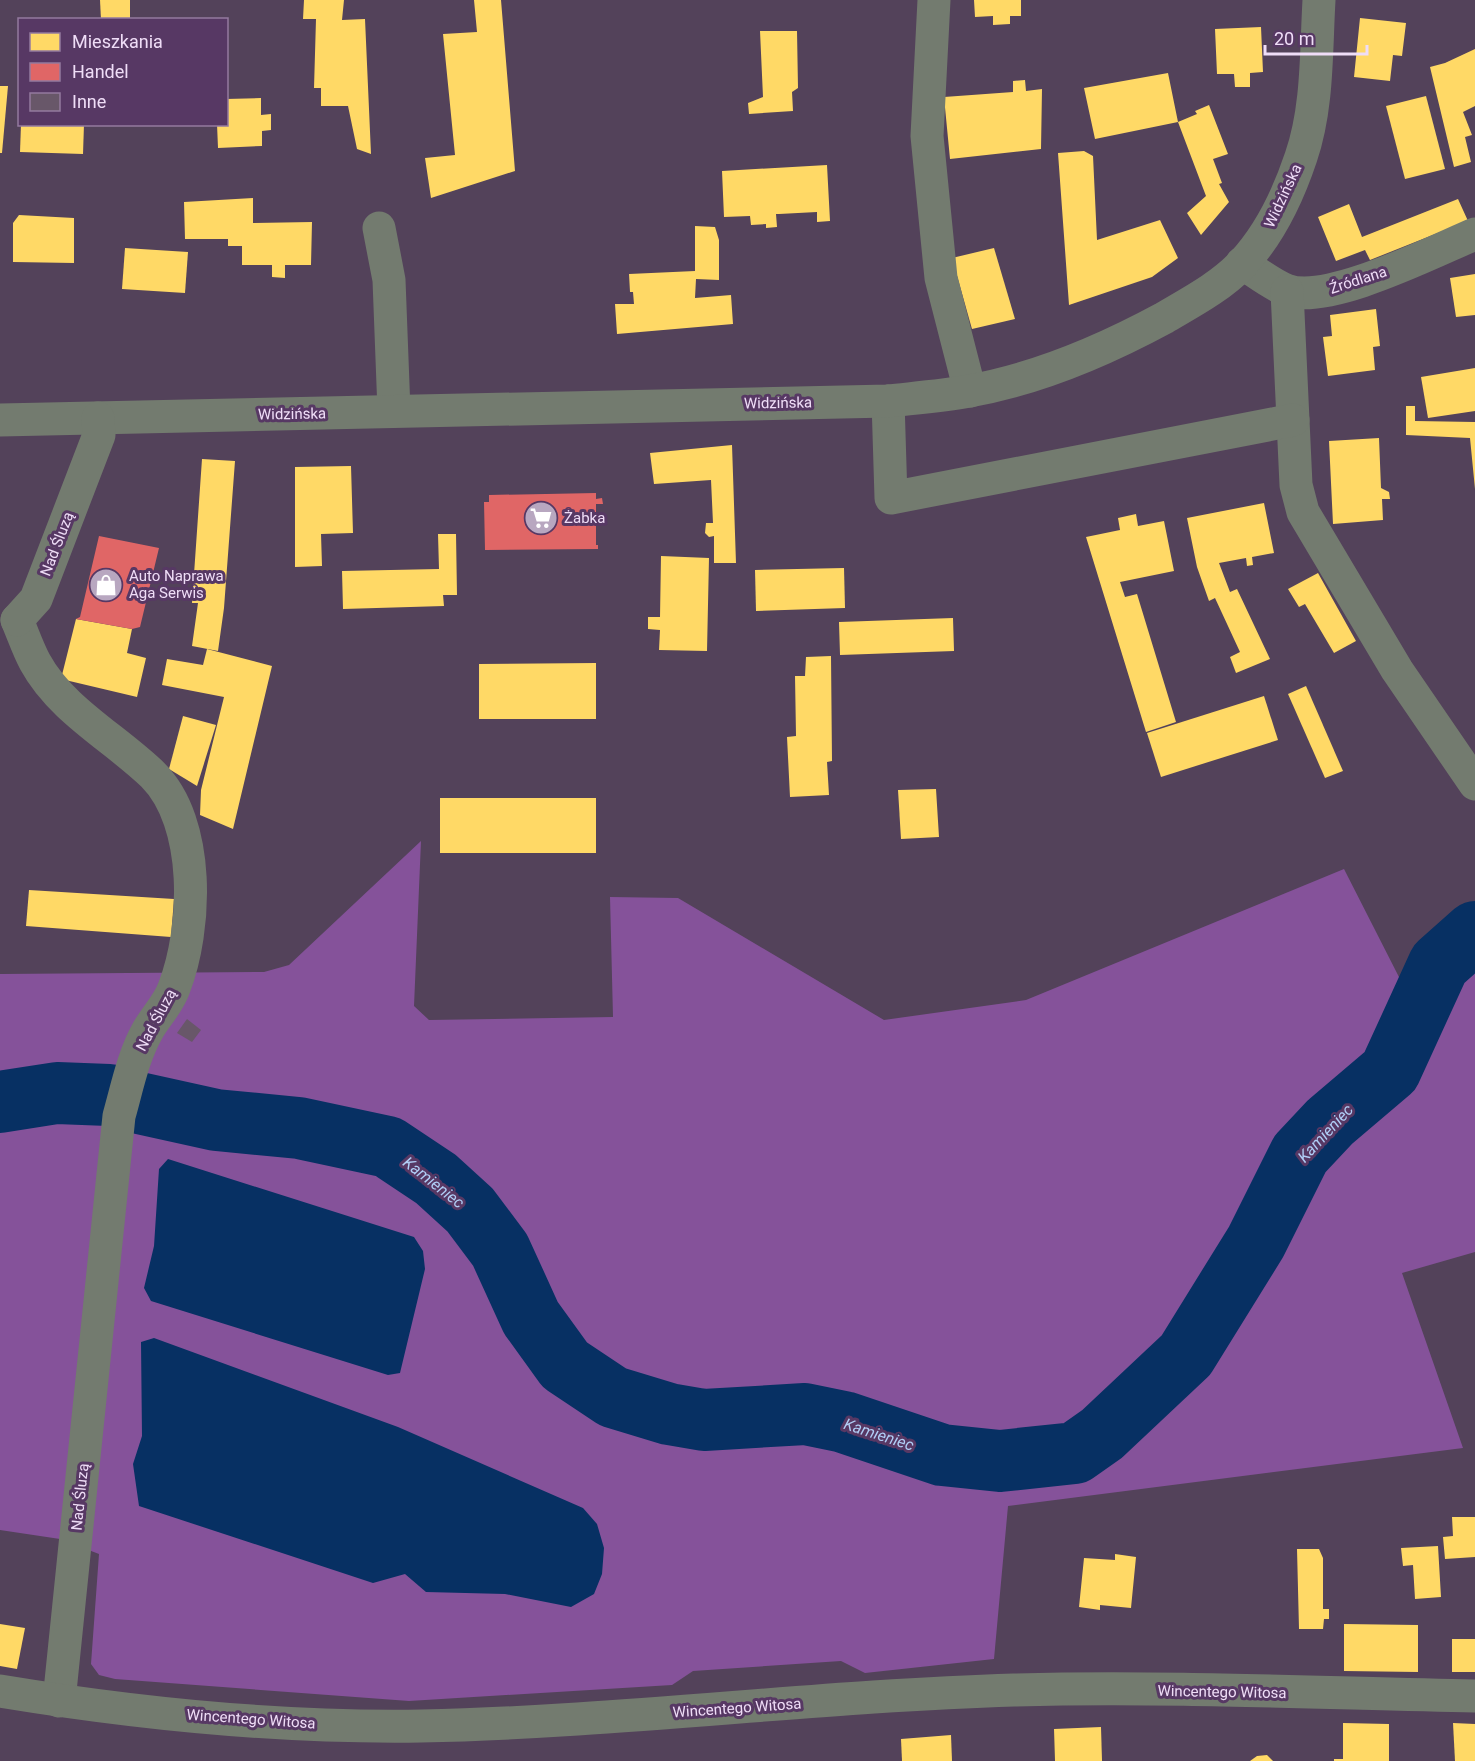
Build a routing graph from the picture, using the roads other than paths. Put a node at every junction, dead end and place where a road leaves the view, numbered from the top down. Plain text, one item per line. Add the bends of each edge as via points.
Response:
1 (934, 0) edge
2 (1319, 0) edge
3 (379, 228) dead end
4 (1475, 234) edge
5 (1242, 263) junction
6 (1287, 291) junction
7 (970, 391) junction
8 (888, 401) junction
9 (394, 411) junction
10 (99, 418) junction
11 (0, 420) edge
12 (1293, 420) junction
13 (8, 621) edge
14 (1475, 784) edge
15 (0, 1691) edge
16 (1475, 1696) edge
17 (59, 1701) junction

1 - 7 street via 927,136 941,278
2 - 5 street, Widzińska via 1312,98 1302,155 1268,232
3 - 9 street via 389,280
4 - 6 street, Źródlana via 1361,282 1323,291
5 - 6 street
5 - 7 street, Widzińska via 1217,286 1117,343 1044,372
6 - 12 street
7 - 8 street, Widzińska
8 - 9 street, Widzińska
8 - 12 street via 891,498
9 - 10 street, Widzińska
10 - 11 street, Widzińska
10 - 13 street, Nad Śluzą via 99,435 36,598
12 - 14 street via 1296,485 1303,512 1396,670
13 - 17 street, Nad Śluzą via 54,687 91,724 154,776 168,795 179,817 190,876 183,955 174,989 147,1032 129,1078 120,1116
15 - 17 street, Wincentego Witosa
16 - 17 street, Wincentego Witosa via 1015,1690 557,1721 418,1726 269,1723

